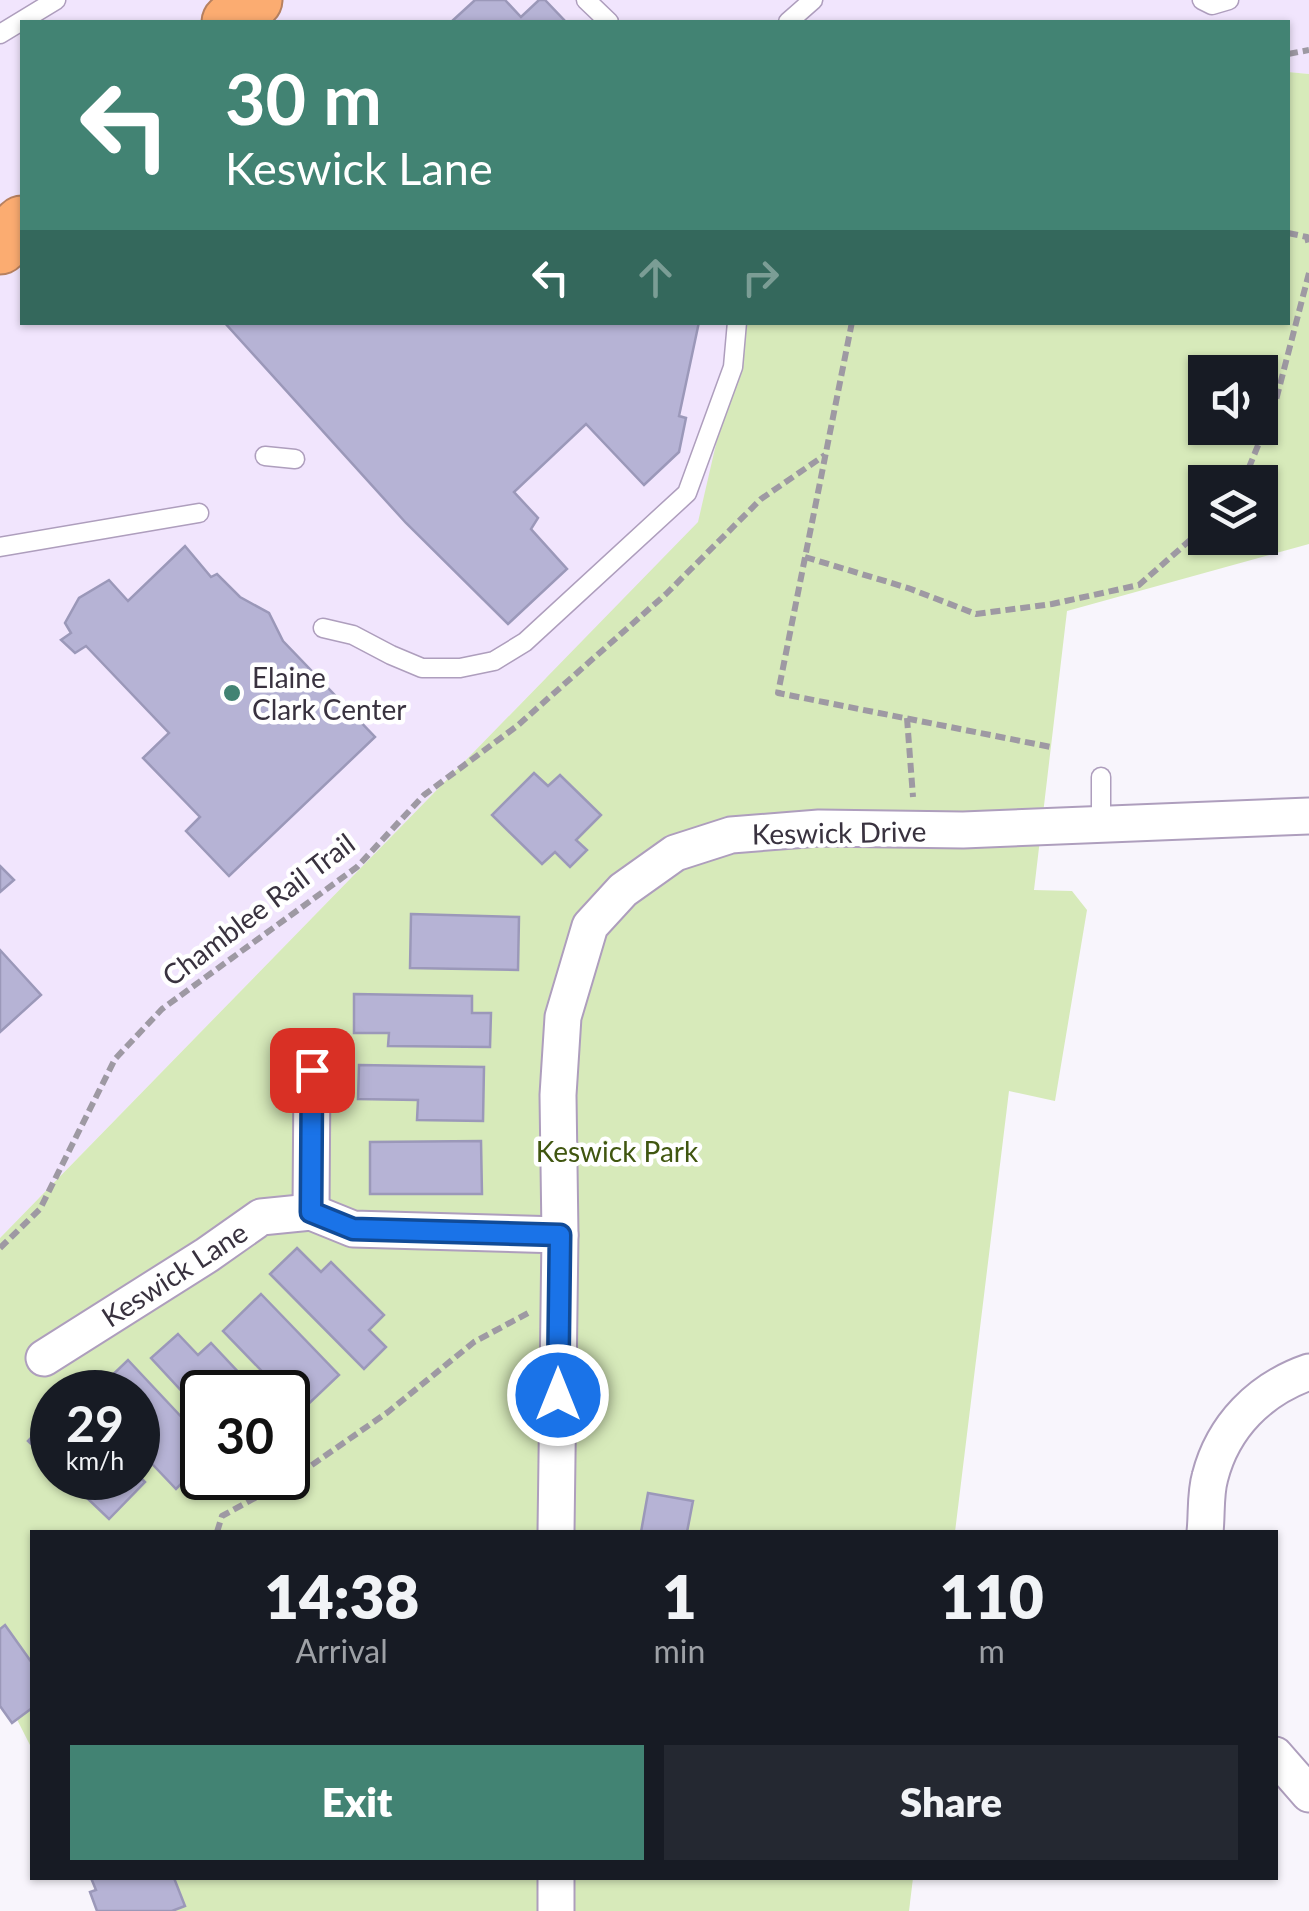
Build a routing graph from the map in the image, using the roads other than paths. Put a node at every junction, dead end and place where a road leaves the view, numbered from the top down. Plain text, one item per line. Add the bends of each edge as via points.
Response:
1 (56, 0) edge
2 (254, 0) edge
3 (586, 0) edge
4 (813, 0) edge
5 (1202, 0) edge
6 (1229, 0) edge
7 (23, 20) edge
8 (232, 20) edge
9 (607, 20) edge
10 (790, 20) edge
11 (20, 226) edge
12 (0, 246) edge
13 (737, 325) edge
14 (265, 456) dead end
15 (294, 460) dead end
16 (199, 513) dead end
17 (0, 547) edge
18 (323, 628) dead end
19 (1101, 777) dead end
20 (1309, 816) edge
21 (1101, 825) junction
22 (312, 1070) dead end
23 (311, 1212) junction
24 (560, 1235) junction
25 (44, 1358) dead end
26 (1309, 1372) edge
27 (556, 1530) edge
28 (1206, 1530) edge
29 (1278, 1758) edge
30 (1309, 1794) edge
31 (556, 1880) edge
32 (556, 1911) edge

1 - 7 lane
2 - 8 highway
3 - 9 lane
4 - 10 lane
5 - 6 lane
11 - 12 highway
13 - 18 lane via 733,367 687,493 525,642 494,661 422,668
14 - 15 lane
16 - 17 lane
19 - 21 lane
20 - 21 street, Keswick Drive
21 - 24 street, Keswick Drive via 730,835 675,853 623,890 590,926 563,1018
22 - 23 street
23 - 24 street, Keswick Lane via 353,1229
23 - 25 street, Keswick Lane via 261,1217
24 - 27 street, Keswick Drive
26 - 28 street via 1250,1405 1222,1441 1209,1480
29 - 30 street
31 - 32 street

